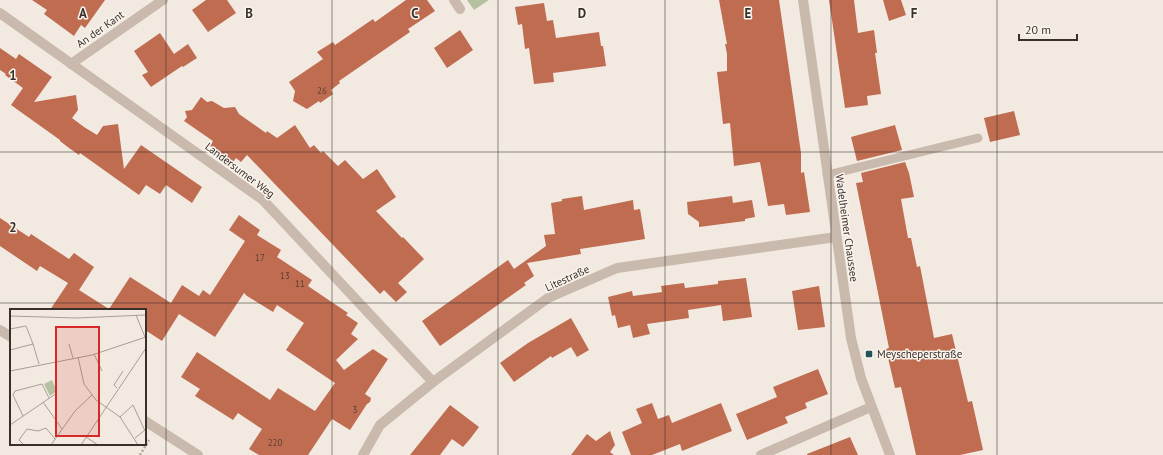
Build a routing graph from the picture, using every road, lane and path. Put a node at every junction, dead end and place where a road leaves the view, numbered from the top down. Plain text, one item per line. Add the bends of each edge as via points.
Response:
1 (163, 0) edge
2 (454, 0) edge
3 (802, 0) edge
4 (460, 9) dead end
5 (0, 13) edge
6 (71, 64) junction
7 (978, 138) dead end
8 (827, 175) junction
9 (836, 237) junction
10 (0, 330) edge
11 (10, 336) edge
12 (433, 382) junction
13 (871, 407) junction
14 (146, 422) edge
15 (198, 455) edge
16 (363, 455) edge
17 (761, 455) edge
18 (890, 455) edge

1 - 6 street, An der Kant
2 - 4 street
3 - 8 street, Wadelheimer Chaussee
5 - 6 street, Landersumer Weg
6 - 12 street, Landersumer Weg via 263,200
7 - 8 lane
8 - 9 street, Wadelheimer Chaussee
9 - 12 street, Litestraße via 617,268 548,298
9 - 13 street, Wadelheimer Chaussee via 851,338
10 - 11 street
12 - 16 street, Litestraße via 380,425
13 - 17 street
13 - 18 street, Wadelheimer Chaussee
14 - 15 street

